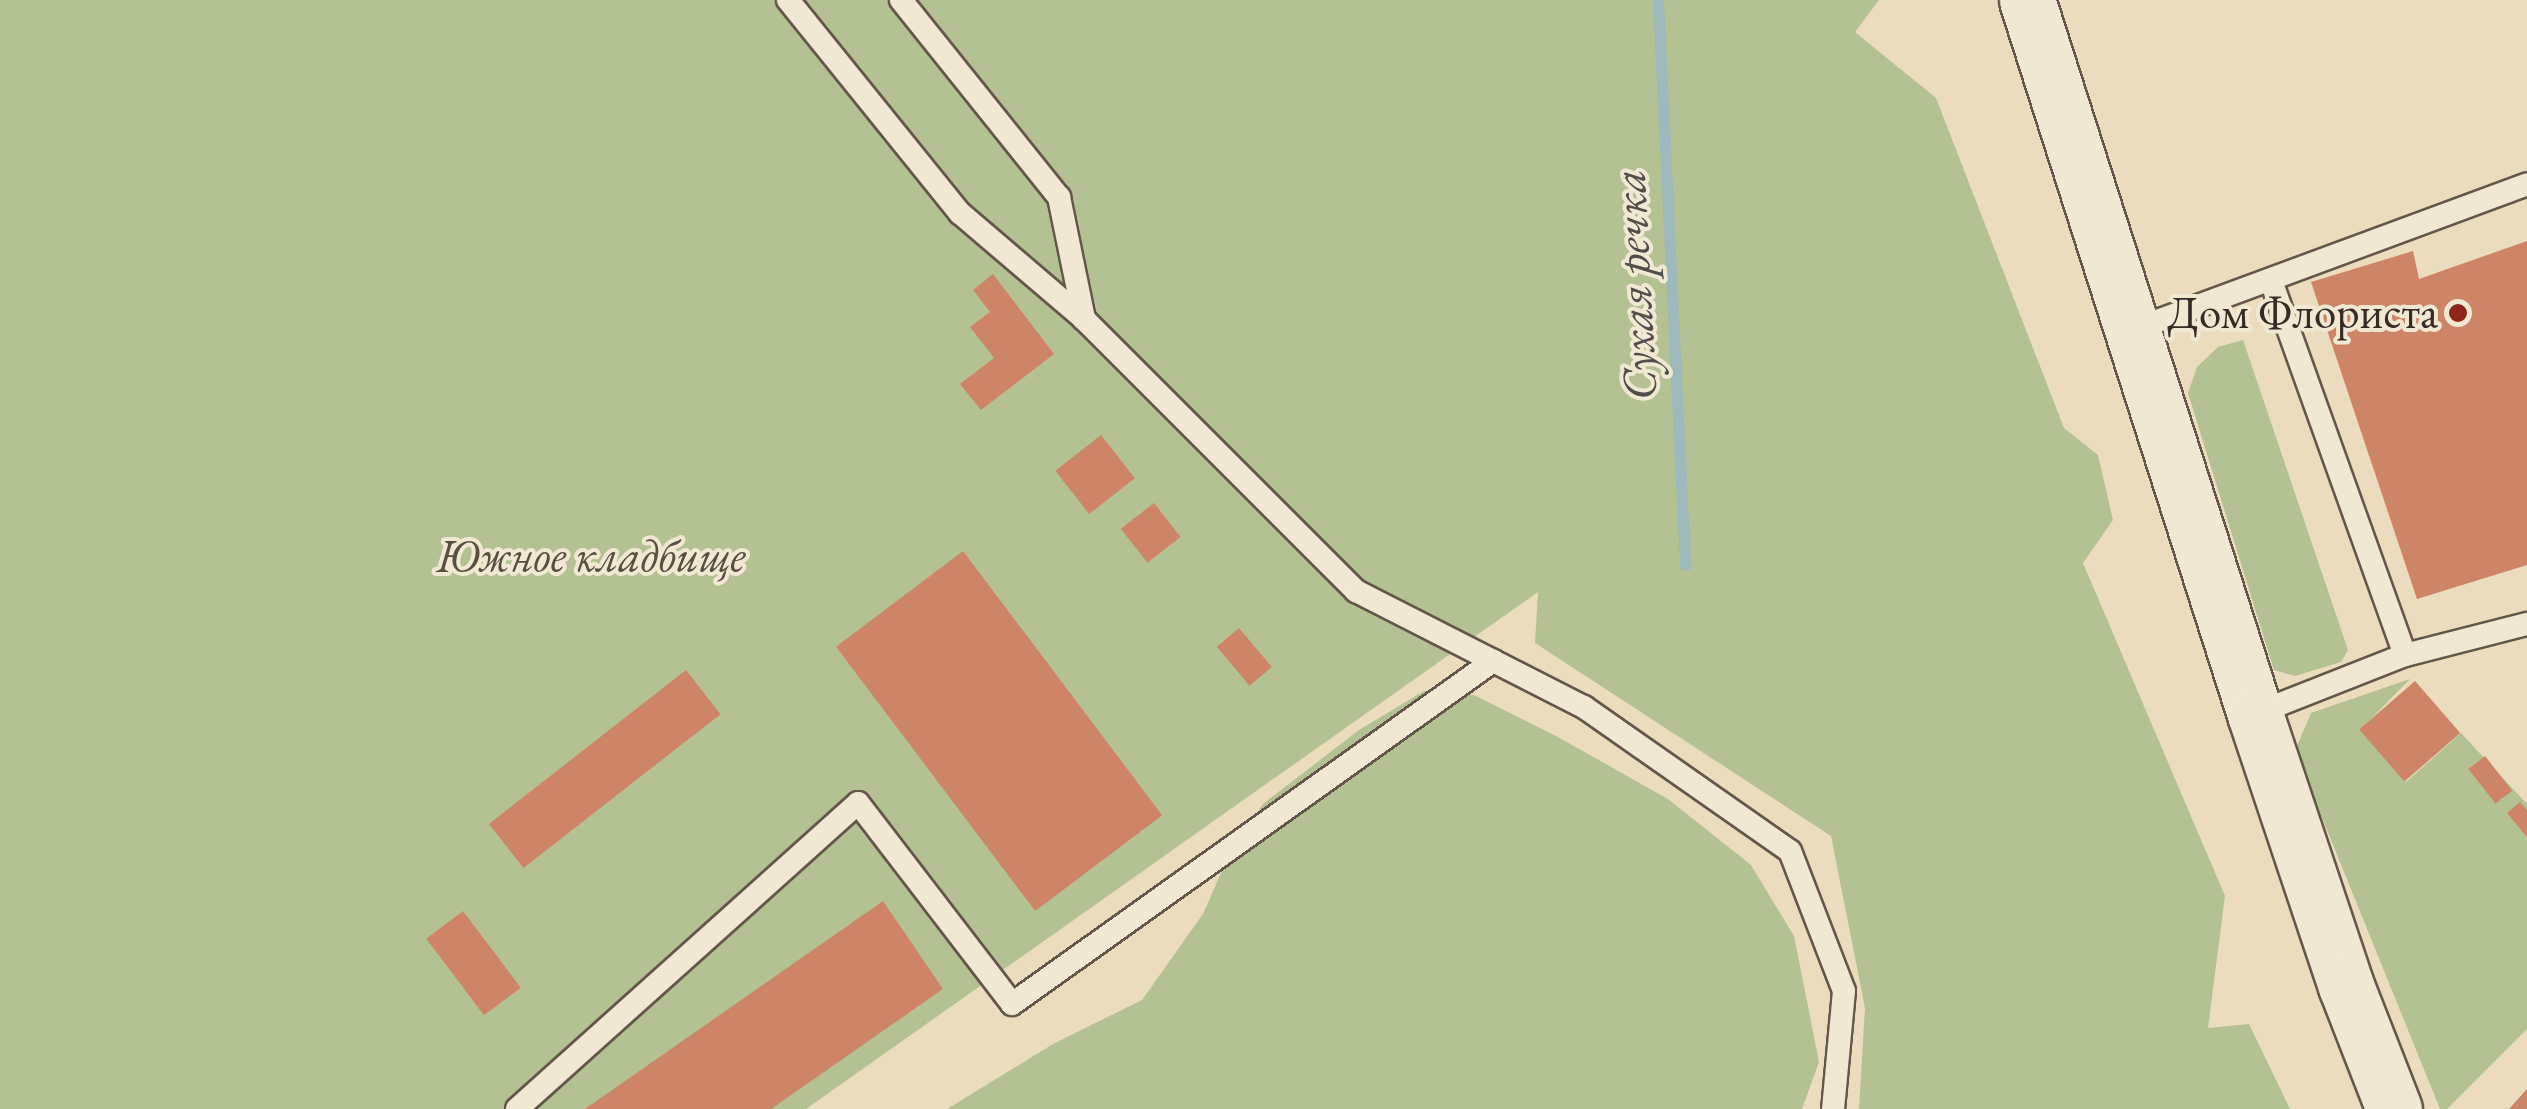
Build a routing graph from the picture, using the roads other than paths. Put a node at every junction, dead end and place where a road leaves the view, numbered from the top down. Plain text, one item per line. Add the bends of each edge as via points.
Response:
1 (788, 0) edge
2 (900, 0) edge
3 (2027, 0) edge
4 (2527, 184) edge
5 (2270, 280) junction
6 (1084, 320) junction
7 (2133, 330) junction
8 (2527, 624) edge
9 (2405, 655) junction
10 (1492, 660) junction
11 (2255, 714) junction
12 (517, 1109) edge
13 (1832, 1109) edge
14 (2394, 1109) edge

1 - 6 lane via 960,213
2 - 6 lane via 1059,197
3 - 7 main road
4 - 5 lane
5 - 7 lane
5 - 9 lane
6 - 10 lane via 1356,591
7 - 11 main road
8 - 9 lane
9 - 11 lane
10 - 12 lane via 1012,1004 858,803
10 - 13 lane via 1584,707 1790,852 1844,991
11 - 14 main road

